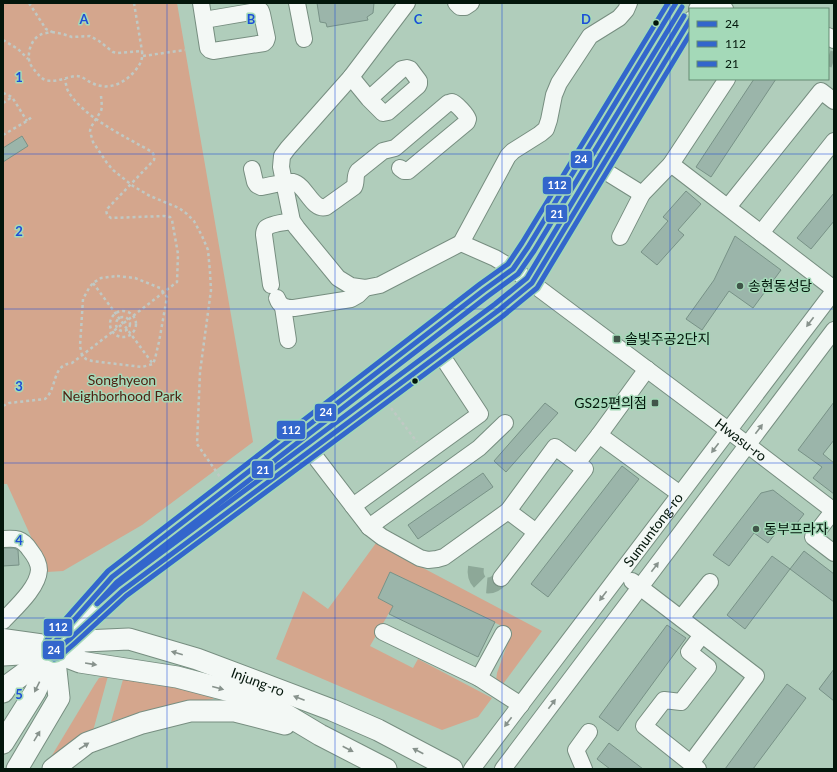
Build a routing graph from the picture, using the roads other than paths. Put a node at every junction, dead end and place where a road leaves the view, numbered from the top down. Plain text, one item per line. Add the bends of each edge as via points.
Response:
1 (201, 3) edge
2 (297, 3) edge
3 (407, 3) edge
4 (456, 3) edge
5 (471, 3) edge
6 (630, 3) edge
7 (676, 3) edge
8 (711, 3) edge
9 (723, 8) edge
10 (204, 20) dead end
11 (689, 22) edge
12 (304, 40) dead end
13 (351, 77) junction
14 (726, 80) edge
15 (369, 99) dead end
16 (834, 101) edge
17 (834, 141) edge
18 (671, 164) junction
19 (400, 168) dead end
20 (600, 168) junction
21 (252, 169) dead end
22 (284, 183) junction
23 (642, 194) junction
24 (728, 207) junction
25 (292, 221) junction
26 (761, 233) junction
27 (620, 237) dead end
28 (461, 242) junction
29 (513, 269) junction
30 (532, 282) junction
31 (365, 288) junction
32 (834, 290) edge
33 (277, 296) junction
34 (834, 330) edge
35 (288, 340) dead end
36 (440, 353) junction
37 (647, 369) junction
38 (505, 423) dead end
39 (728, 430) junction
40 (599, 435) junction
41 (747, 445) junction
42 (310, 450) junction
43 (577, 463) junction
44 (680, 494) junction
45 (353, 506) junction
46 (508, 511) junction
47 (834, 511) edge
48 (369, 527) junction
49 (536, 532) junction
50 (3, 539) edge
51 (834, 553) edge
52 (621, 572) junction
53 (501, 578) tunnel mouth
54 (710, 582) dead end
55 (640, 586) junction
56 (681, 618) junction
57 (3, 620) edge
58 (383, 632) dead end
59 (503, 634) dead end
60 (702, 635) junction
61 (3, 637) edge
62 (53, 648) junction
63 (3, 655) edge
64 (479, 678) junction
65 (3, 692) edge
66 (521, 705) junction
67 (589, 732) dead end
68 (320, 735) junction
69 (3, 744) edge
70 (695, 766) edge
71 (17, 769) edge
72 (53, 769) edge
73 (386, 769) edge
74 (452, 769) edge
75 (472, 769) edge
76 (503, 769) edge
77 (584, 769) edge

1 - 10 street
2 - 12 street
3 - 13 street
4 - 5 street via 465,8
6 - 28 street via 619,18 590,36 559,83 546,129 508,156
7 - 29 street
8 - 9 street
11 - 20 street
13 - 15 street
13 - 22 street via 282,156
14 - 18 street
16 - 24 street via 821,91
17 - 26 street
18 - 23 street
18 - 24 street
19 - 22 street via 404,172 408,171 467,122 467,115 452,102 448,103 395,148 383,151 358,171 354,187 326,207 317,206 299,185 292,182
20 - 23 street
20 - 30 street
21 - 22 street via 255,182 261,187
22 - 25 street
23 - 27 street
24 - 26 street
25 - 31 street via 338,278 351,286
25 - 33 street via 270,226 264,231
26 - 32 street
28 - 29 street, Hwasu-ro
28 - 31 street via 380,285
29 - 30 street, Hwasu-ro
29 - 62 street via 112,577
30 - 36 street via 499,310
30 - 37 street, Hwasu-ro
31 - 33 street via 350,299 294,308 288,308
32 -> 39 street, Sumuntong-ro
33 - 35 street
41 -> 34 street, Sumuntong-ro
36 - 42 street
36 - 45 street via 480,414
37 - 39 street, Hwasu-ro
37 - 40 street
38 - 48 street via 479,448
39 - 41 street, Hwasu-ro
39 -> 44 street, Sumuntong-ro
40 - 43 street
40 - 44 street
41 - 47 street, Hwasu-ro
55 -> 41 street, Sumuntong-ro
42 - 45 street
42 - 62 street via 122,591 71,638
43 - 46 street via 555,447
43 - 49 street via 585,469
44 - 52 street, Sumuntong-ro
45 - 48 street
46 - 48 street via 444,557 437,559 420,558
46 - 49 street
47 - 51 street via 813,537
49 - 53 street
50 - 57 street via 15,538 26,544 39,569 29,593
52 - 55 street
52 -> 66 street, Sumuntong-ro
54 - 56 street
55 - 56 street
76 -> 55 street, Sumuntong-ro
56 - 60 street
58 - 64 street
59 - 64 street
60 - 70 street via 756,676
60 - 70 street via 689,652 708,667 681,702 664,700 644,726
61 - 62 street
62 - 63 main road, Injung-ro
62 - 65 main road
62 -> 68 main road, Injung-ro via 80,662 178,677 234,692 275,708
62 -> 69 main road via 35,692
71 -> 62 main road via 59,698
74 -> 62 main road, Injung-ro via 378,730 332,710 190,656 129,639 84,641
64 - 66 street
66 -> 75 street, Sumuntong-ro
67 - 77 street via 576,750
72 -> 68 main road via 87,743 142,723 190,712 235,711
68 -> 73 main road, Injung-ro

